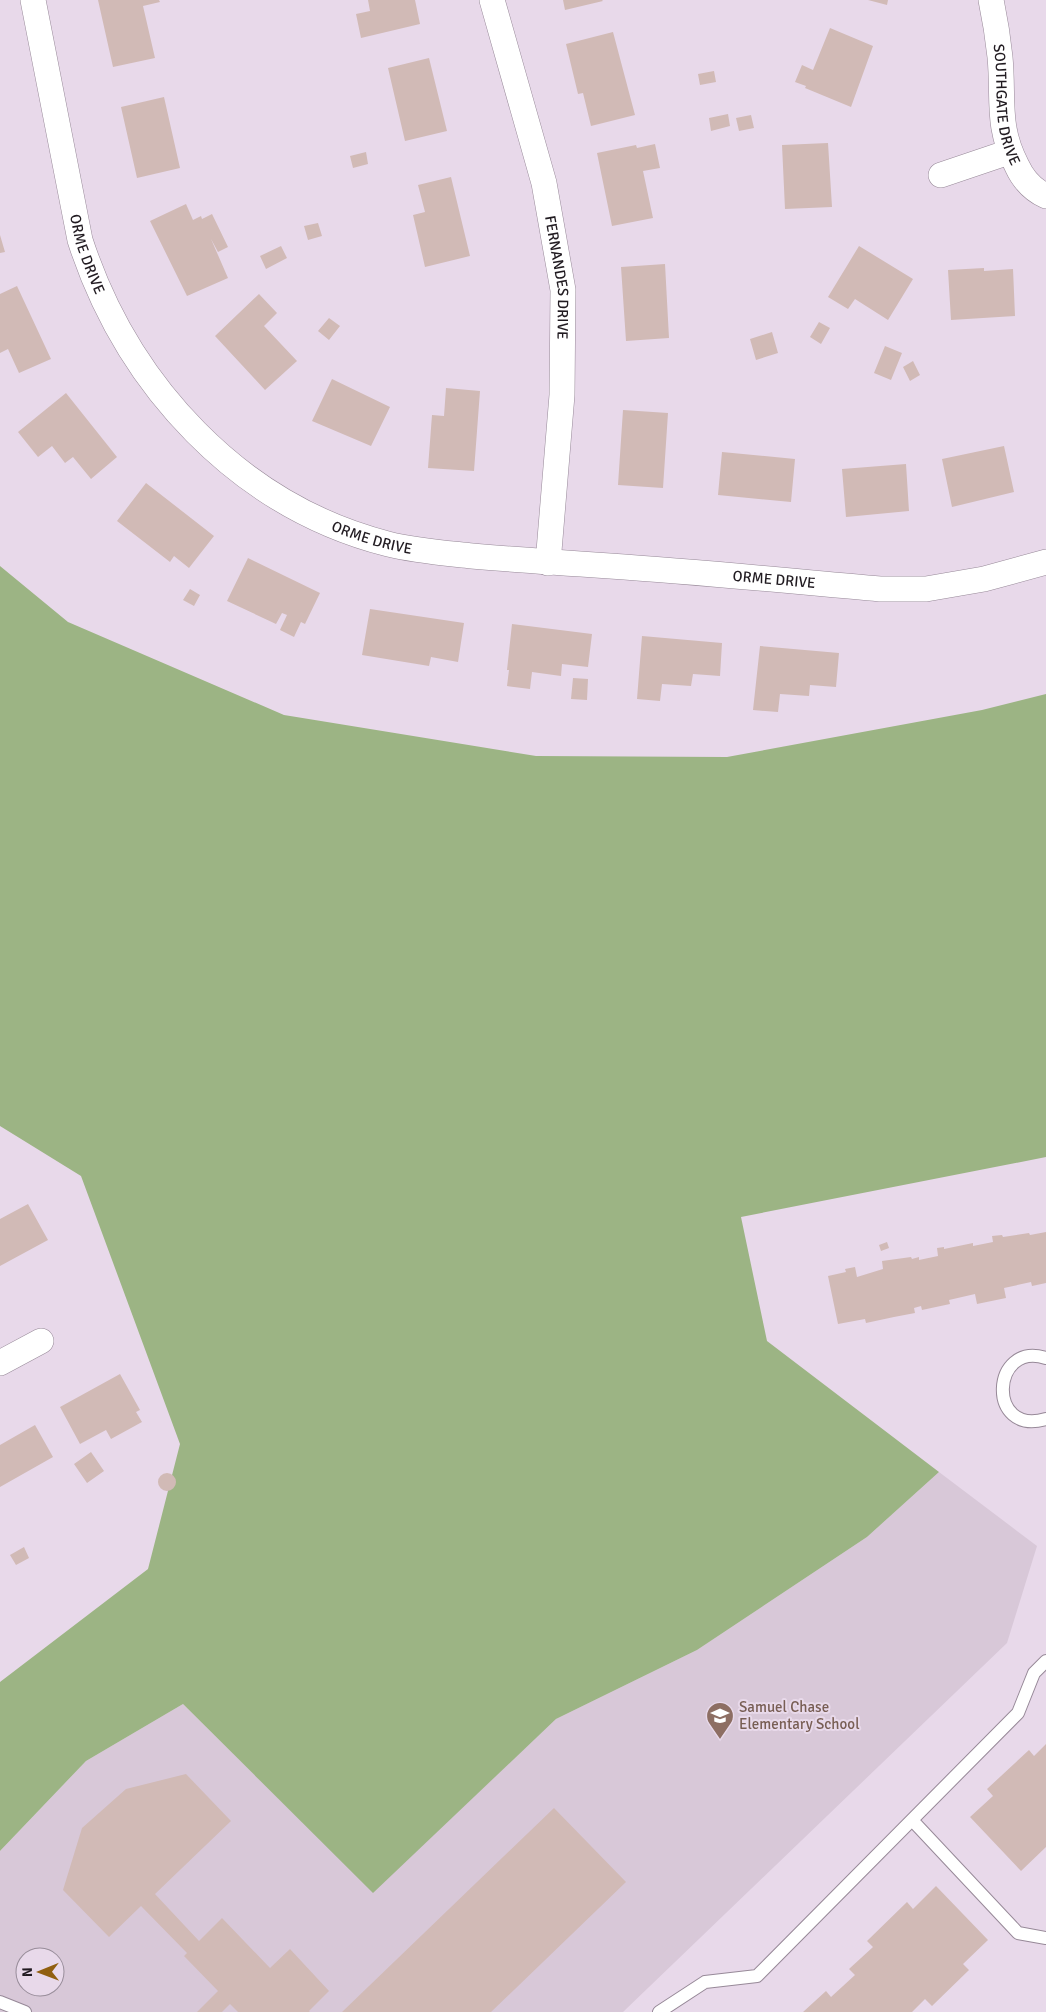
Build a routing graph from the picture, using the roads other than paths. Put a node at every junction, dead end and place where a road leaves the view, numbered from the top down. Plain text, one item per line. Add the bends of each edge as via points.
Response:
1 (33, 0) edge
2 (492, 0) edge
3 (991, 0) edge
4 (1009, 152) junction
5 (941, 175) dead end
6 (1046, 196) edge
7 (1046, 562) edge
8 (548, 563) junction
9 (41, 1342) dead end
10 (1046, 1358) edge
11 (0, 1364) edge
12 (1046, 1419) edge
13 (1046, 1662) edge
14 (912, 1820) junction
15 (1046, 1938) edge
16 (0, 2002) edge
17 (24, 2012) edge
18 (659, 2012) edge

1 - 8 street, ORME DRIVE via 70,198 90,272 113,319 143,367 163,397 190,427 220,456 282,502 353,534 424,551
2 - 8 street, FERNANDES DRIVE via 544,183 563,290 562,395
3 - 4 street, SOUTHGATE DRIVE via 1000,57 1002,126
4 - 5 street
4 - 6 street, SOUTHGATE DRIVE via 1022,177
7 - 8 street, ORME DRIVE via 984,579 926,589 880,589
9 - 11 street
10 - 12 lane via 1024,1357 1010,1367 1004,1376 1002,1392 1009,1410 1018,1417 1036,1422
13 - 14 lane via 1034,1673 1018,1713
14 - 15 lane via 1018,1933
14 - 18 lane via 756,1976 705,1982
16 - 17 lane

